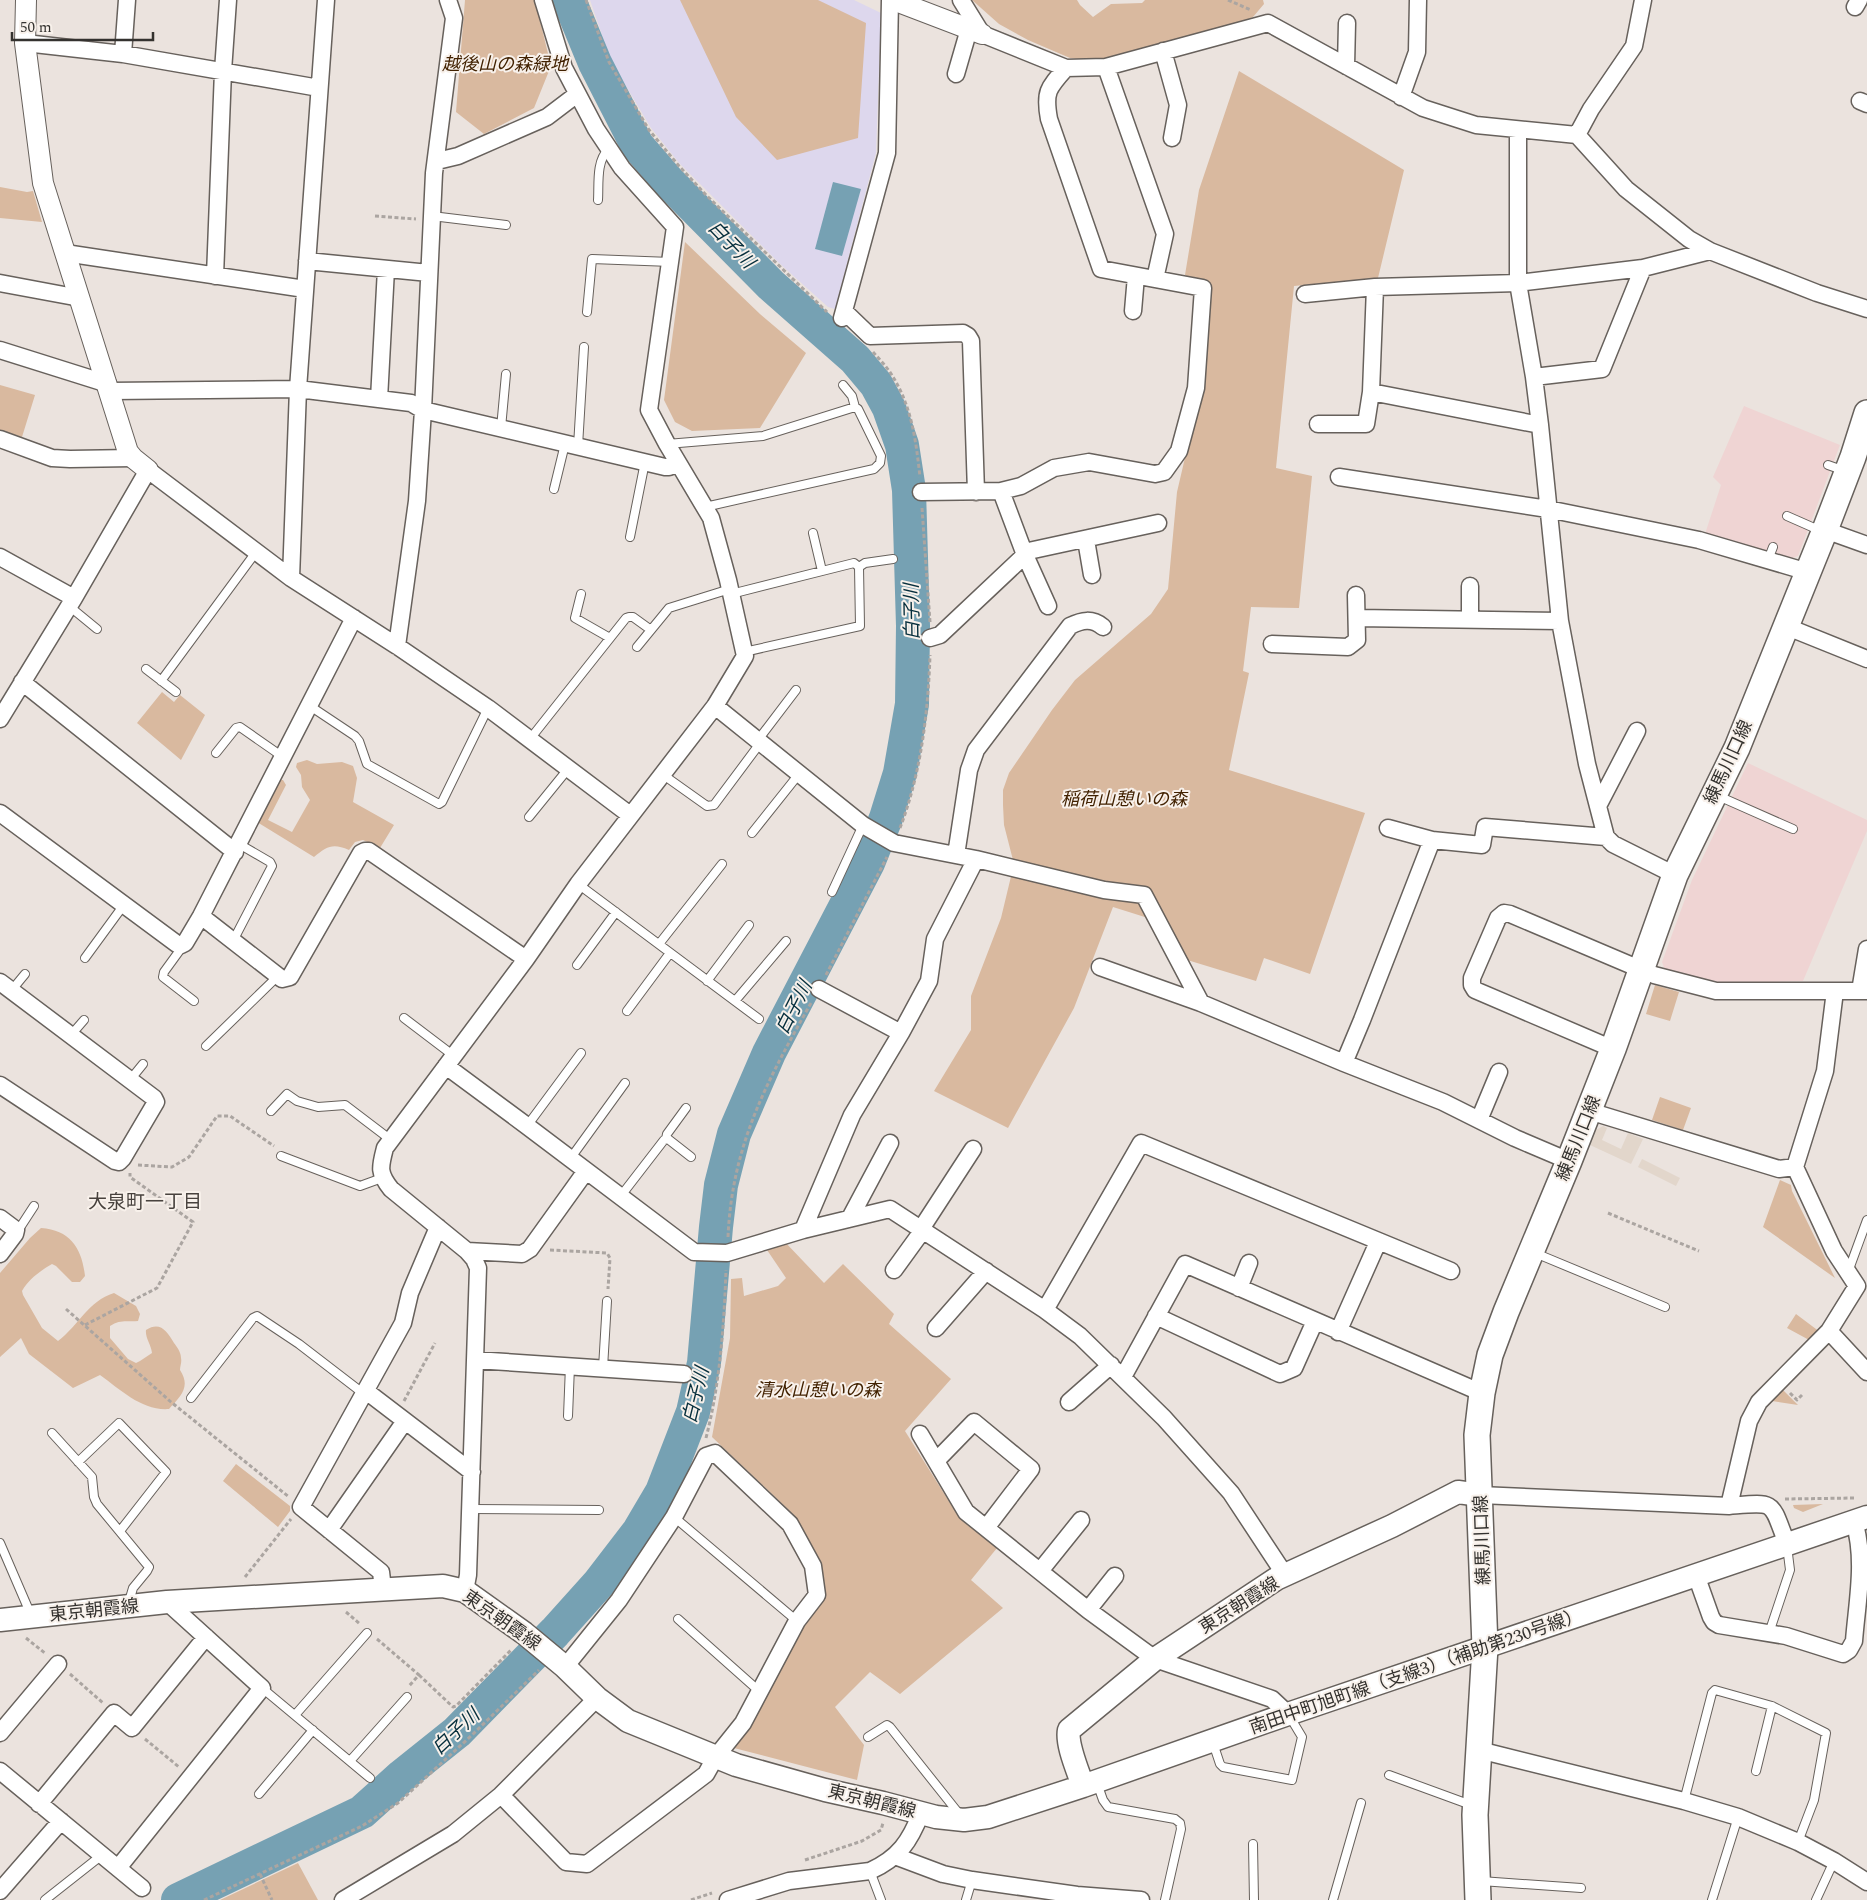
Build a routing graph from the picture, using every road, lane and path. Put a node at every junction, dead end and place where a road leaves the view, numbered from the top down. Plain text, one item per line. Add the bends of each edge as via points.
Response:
1 (26, 0) edge
2 (127, 0) edge
3 (228, 0) edge
4 (326, 0) edge
5 (448, 0) edge
6 (543, 0) edge
7 (586, 0) edge
8 (892, 0) edge
9 (961, 0) edge
10 (1418, 0) edge
11 (1643, 0) edge
12 (1347, 23) dead end
13 (975, 31) junction
14 (25, 43) junction
15 (1163, 51) junction
16 (123, 54) junction
17 (1346, 66) junction
18 (1106, 67) junction
19 (1066, 68) junction
20 (223, 71) junction
21 (956, 74) dead end
22 (319, 88) junction
23 (576, 95) junction
24 (1402, 97) junction
25 (1518, 130) junction
26 (1577, 135) junction
27 (1172, 138) dead end
28 (608, 150) junction
29 (437, 161) junction
30 (598, 200) dead end
31 (376, 216) dead end
32 (432, 218) junction
33 (506, 225) dead end
34 (1710, 251) junction
35 (65, 253) junction
36 (307, 261) junction
37 (671, 262) junction
38 (1643, 268) junction
39 (386, 269) junction
40 (429, 273) junction
41 (215, 276) junction
42 (1136, 276) junction
43 (1155, 279) junction
44 (0, 283) edge
45 (1518, 283) junction
46 (1375, 287) junction
47 (305, 288) junction
48 (1305, 294) dead end
49 (80, 298) junction
50 (1867, 309) edge
51 (1133, 311) dead end
52 (588, 312) dead end
53 (843, 315) junction
54 (584, 347) dead end
55 (870, 348) dead end
56 (0, 350) edge
57 (506, 374) dead end
58 (1534, 377) junction
59 (843, 385) dead end
60 (109, 388) junction
61 (298, 389) junction
62 (1371, 392) junction
63 (379, 399) junction
64 (855, 407) junction
65 (423, 410) junction
66 (1867, 413) edge
67 (1318, 424) dead end
68 (1540, 425) junction
69 (501, 428) junction
70 (0, 439) edge
71 (667, 444) junction
72 (572, 445) junction
73 (645, 462) junction
74 (678, 463) junction
75 (140, 464) junction
76 (1339, 477) dead end
77 (554, 489) dead end
78 (921, 492) joint
79 (976, 492) junction
80 (1001, 492) junction
81 (704, 506) junction
82 (1548, 509) junction
83 (1786, 516) dead end
84 (1158, 523) dead end
85 (1825, 530) junction
86 (813, 533) dead end
87 (630, 537) dead end
88 (1086, 540) junction
89 (1867, 545) edge
90 (256, 551) junction
91 (1024, 554) junction
92 (0, 557) edge
93 (893, 559) dead end
94 (859, 567) junction
95 (822, 571) junction
96 (1808, 572) junction
97 (1092, 575) dead end
98 (291, 578) junction
99 (1470, 586) dead end
100 (730, 592) junction
101 (581, 594) dead end
102 (1356, 595) dead end
103 (72, 602) junction
104 (1048, 606) dead end
105 (354, 618) junction
106 (1357, 618) junction
107 (1470, 620) junction
108 (1560, 621) junction
109 (1785, 626) junction
110 (1103, 627) dead end
111 (97, 629) dead end
112 (651, 630) junction
113 (610, 638) junction
114 (930, 638) dead end
115 (1272, 644) dead end
116 (397, 646) junction
117 (637, 647) dead end
118 (744, 652) junction
119 (1867, 659) edge
120 (146, 669) dead end
121 (161, 680) junction
122 (22, 682) junction
123 (796, 690) dead end
124 (176, 692) dead end
125 (310, 706) junction
126 (715, 706) junction
127 (488, 708) junction
128 (0, 719) edge
129 (1637, 731) dead end
130 (530, 739) junction
131 (760, 741) junction
132 (216, 753) dead end
133 (283, 757) junction
134 (568, 769) junction
135 (662, 774) junction
136 (800, 774) junction
137 (1714, 794) junction
138 (1599, 804) junction
139 (0, 813) edge
140 (630, 815) junction
141 (529, 818) dead end
142 (864, 826) junction
143 (1388, 828) dead end
144 (1793, 829) dead end
145 (752, 833) dead end
146 (1606, 837) junction
147 (1432, 840) junction
148 (237, 848) junction
149 (956, 855) junction
150 (976, 859) junction
151 (722, 864) dead end
152 (1675, 875) junction
153 (578, 884) junction
154 (832, 892) dead end
155 (124, 906) junction
156 (616, 912) junction
157 (201, 916) junction
158 (749, 925) dead end
159 (233, 941) junction
160 (786, 941) dead end
161 (659, 944) junction
162 (181, 945) junction
163 (1867, 949) edge
164 (670, 953) junction
165 (85, 958) dead end
166 (526, 959) junction
167 (577, 965) dead end
168 (1100, 967) dead end
169 (1642, 970) junction
170 (25, 974) dead end
171 (278, 976) junction
172 (707, 980) junction
173 (6, 986) edge
174 (818, 989) dead end
175 (1835, 991) junction
176 (1864, 991) edge
177 (194, 1001) dead end
178 (735, 1001) junction
179 (1201, 1003) junction
180 (627, 1011) dead end
181 (404, 1018) dead end
182 (759, 1019) dead end
183 (84, 1020) dead end
184 (901, 1033) junction
185 (71, 1036) junction
186 (206, 1046) dead end
187 (1613, 1049) junction
188 (581, 1053) dead end
189 (450, 1061) junction
190 (1344, 1063) junction
191 (143, 1064) dead end
192 (1500, 1072) dead end
193 (130, 1080) junction
194 (625, 1083) dead end
195 (0, 1085) edge
196 (686, 1108) dead end
197 (271, 1111) dead end
198 (1589, 1111) junction
199 (1478, 1120) junction
200 (527, 1126) junction
201 (666, 1139) junction
202 (391, 1140) junction
203 (890, 1143) dead end
204 (973, 1149) dead end
205 (280, 1153) joint
206 (691, 1157) dead end
207 (570, 1159) junction
208 (1569, 1161) junction
209 (138, 1165) dead end
210 (1795, 1168) junction
211 (586, 1171) junction
212 (130, 1177) dead end
213 (382, 1178) junction
214 (620, 1197) junction
215 (34, 1206) dead end
216 (1608, 1213) dead end
217 (0, 1218) edge
218 (850, 1218) junction
219 (1867, 1220) edge
220 (438, 1227) junction
221 (16, 1230) junction
222 (803, 1230) junction
223 (922, 1230) junction
224 (1378, 1242) junction
225 (532, 1246) junction
226 (467, 1251) junction
227 (1699, 1251) dead end
228 (1531, 1252) junction
229 (725, 1253) junction
230 (0, 1254) edge
231 (1249, 1262) dead end
232 (894, 1270) dead end
233 (1451, 1271) dead end
234 (986, 1272) junction
235 (1857, 1282) edge
236 (1239, 1288) junction
237 (607, 1301) joint
238 (1665, 1307) dead end
239 (66, 1309) dead end
240 (1045, 1310) junction
241 (1156, 1316) junction
242 (1315, 1322) junction
243 (85, 1325) junction
244 (936, 1328) dead end
245 (1829, 1331) junction
246 (1338, 1332) junction
247 (435, 1343) dead end
248 (476, 1360) junction
249 (1111, 1365) junction
250 (570, 1366) junction
251 (603, 1368) junction
252 (1867, 1372) edge
253 (684, 1374) dead end
254 (1123, 1377) junction
255 (365, 1392) junction
256 (1482, 1393) junction
257 (191, 1398) dead end
258 (1069, 1402) dead end
259 (568, 1416) dead end
260 (401, 1418) junction
261 (52, 1433) dead end
262 (920, 1434) dead end
263 (706, 1439) dead end
264 (936, 1461) junction
265 (78, 1462) junction
266 (472, 1472) junction
267 (1480, 1495) junction
268 (1764, 1503) junction
269 (1730, 1506) junction
270 (301, 1507) junction
271 (471, 1509) junction
272 (599, 1510) dead end
273 (1860, 1512) edge
274 (674, 1517) junction
275 (1081, 1520) dead end
276 (986, 1528) junction
277 (329, 1530) junction
278 (120, 1531) junction
279 (0, 1543) edge
280 (1787, 1544) junction
281 (1040, 1571) junction
282 (1285, 1575) junction
283 (1696, 1575) junction
284 (1115, 1576) dead end
285 (242, 1581) dead end
286 (383, 1589) junction
287 (465, 1591) junction
288 (167, 1602) junction
289 (128, 1606) junction
290 (341, 1607) dead end
291 (1088, 1610) junction
292 (32, 1616) junction
293 (678, 1619) dead end
294 (0, 1620) edge
295 (797, 1621) junction
296 (368, 1633) junction
297 (1769, 1633) junction
298 (525, 1634) junction
299 (206, 1637) junction
300 (1485, 1648) junction
301 (556, 1659) junction
302 (1155, 1659) junction
303 (58, 1664) dead end
304 (419, 1675) junction
305 (262, 1688) junction
306 (759, 1691) junction
307 (407, 1697) joint
308 (596, 1698) junction
309 (1772, 1706) junction
310 (1288, 1714) junction
311 (295, 1716) junction
312 (132, 1728) junction
313 (313, 1730) junction
314 (0, 1734) edge
315 (868, 1737) dead end
316 (1213, 1741) junction
317 (1479, 1750) junction
318 (715, 1758) junction
319 (350, 1761) junction
320 (1756, 1771) dead end
321 (1388, 1775) dead end
322 (2, 1777) edge
323 (191, 1777) junction
324 (370, 1778) dead end
325 (1089, 1783) junction
326 (260, 1794) dead end
327 (501, 1795) junction
328 (1684, 1801) junction
329 (1361, 1803) dead end
330 (40, 1804) junction
331 (1475, 1806) junction
332 (921, 1813) junction
333 (1738, 1817) junction
334 (964, 1820) junction
335 (60, 1821) junction
336 (1798, 1842) junction
337 (1253, 1844) dead end
338 (102, 1855) junction
339 (895, 1856) junction
340 (1834, 1861) junction
341 (118, 1868) junction
342 (870, 1871) junction
343 (260, 1874) junction
344 (972, 1880) junction
345 (1867, 1882) edge
346 (142, 1888) dead end
347 (1581, 1888) dead end
348 (1478, 1890) edge
349 (0, 1891) edge
350 (1076, 1897) edge
351 (45, 1900) edge
352 (204, 1900) edge
353 (272, 1900) edge
354 (343, 1900) edge
355 (731, 1900) edge
356 (881, 1900) edge
357 (966, 1900) edge
358 (1141, 1900) edge
359 (1165, 1900) edge
360 (1254, 1900) edge
361 (1333, 1900) edge
362 (1714, 1900) edge
363 (1816, 1900) edge

1 - 14 street
2 - 16 street
3 - 20 street
4 - 22 street
5 - 29 street via 454,18
6 - 23 street
7 - 53 path via 609,62 649,130 706,195 785,274 832,316
8 - 13 street
8 - 53 street via 887,153
9 - 13 street
10 - 24 street via 1417,52
11 - 26 street via 1634,46
12 - 17 street
13 - 19 street
13 - 21 street
14 - 16 street
14 - 35 street via 43,183
15 - 17 street via 1268,23
15 - 18 street
15 - 27 street via 1178,105
16 - 20 street
17 - 24 street
18 - 19 street
18 - 43 street via 1165,234
19 - 42 street via 1051,85 1045,100 1049,118 1101,270
20 - 22 street
20 - 41 street
22 - 36 street
23 - 28 street
23 - 29 street via 547,116 458,156
24 - 25 street via 1423,108 1476,125
25 - 26 street
25 - 45 street
26 - 34 street via 1626,189
28 - 30 lane via 601,161
28 - 37 street via 675,227
29 - 32 street
31 - 32 path
32 - 33 lane
32 - 40 street
34 - 38 street
34 - 50 street via 1817,294
35 - 41 street
35 - 49 street
36 - 39 street
36 - 47 street
37 - 52 lane via 592,259
37 - 71 street via 649,406
38 - 45 street
38 - 58 street via 1602,369
39 - 40 street
39 - 63 street
40 - 65 street
41 - 47 street
42 - 43 street
42 - 51 street
43 - 80 street via 1203,288 1196,388 1179,451 1164,472 1155,474 1089,462 1054,468 1022,486
44 - 49 street
45 - 46 street
45 - 58 street
46 - 48 street
46 - 62 street
47 - 61 street
49 - 60 street
53 - 79 street via 870,336 963,333 968,336 971,341
54 - 72 lane
55 - 78 path via 893,376 908,406 916,435
56 - 60 street
57 - 69 lane
58 - 68 street
59 - 64 lane via 852,396
60 - 61 street
60 - 75 street via 128,452
61 - 63 street
61 - 98 street
62 - 67 street via 1366,424
62 - 68 street
63 - 65 street via 411,403
64 - 71 lane via 763,436
64 - 81 lane via 881,456 880,463 874,468
65 - 69 street
65 - 116 street via 416,501
66 - 85 main road, 練馬川口線 via 1837,468
68 - 82 street
69 - 72 street
70 - 75 street via 52,458
71 - 74 street
72 - 73 street
72 - 77 lane
73 - 74 street via 669,467
73 - 87 lane
74 - 81 street
75 - 90 street
75 - 103 street
76 - 82 street
78 - 79 street
79 - 80 street
80 - 91 street
81 - 100 street via 711,518
82 - 96 street via 1771,553
82 - 108 street
83 - 85 lane
84 - 88 street
85 - 89 street
85 - 96 main road, 練馬川口線
86 - 95 lane
88 - 91 street
88 - 97 street
90 - 98 street
90 - 121 lane
91 - 104 street
91 - 114 street via 940,635
92 - 103 street
93 - 94 lane via 865,563
94 - 95 lane via 854,563
94 - 118 lane via 860,626
95 - 100 lane
96 - 109 main road, 練馬川口線
98 - 105 street
99 - 107 street
100 - 112 lane via 670,608
100 - 118 street
101 - 113 lane via 575,618
102 - 106 street
103 - 111 lane
103 - 122 street
105 - 116 street
105 - 125 street
106 - 107 street
106 - 115 street via 1357,640 1348,647
107 - 108 street
108 - 138 street
109 - 119 street
109 - 137 main road, 練馬川口線 via 1737,748
110 - 149 street via 1090,620 1070,626 976,750 968,770
112 - 113 lane via 629,617
112 - 117 lane
113 - 130 lane
116 - 127 street
118 - 126 street via 745,656
120 - 121 lane
121 - 124 lane
122 - 128 street
122 - 148 street
123 - 131 lane
125 - 127 lane via 358,738 370,766 439,804
125 - 133 street
126 - 131 street
126 - 135 street
127 - 130 street
129 - 138 street
130 - 134 street
131 - 135 lane via 714,805 707,806
131 - 136 street
132 - 133 lane via 240,726
133 - 148 street
134 - 140 street
134 - 141 lane
135 - 140 street
136 - 142 street
136 - 145 lane
137 - 144 lane
137 - 152 main road, 練馬川口線
138 - 146 street
139 - 155 street
140 - 153 street
142 - 149 street via 890,841
142 - 154 lane
143 - 147 street
146 - 147 street via 1485,827 1482,845
146 - 152 street via 1613,844
147 - 190 street
148 - 157 street
148 - 159 lane via 270,862 272,866
149 - 150 street
150 - 179 street via 1104,890 1144,895
150 - 184 street via 935,939 929,981
151 - 161 lane
152 - 169 main road, 練馬川口線
153 - 156 lane
153 - 166 street
155 - 162 street
155 - 165 lane
156 - 161 lane
156 - 167 lane
157 - 159 street
157 - 162 street
158 - 172 lane
159 - 171 street
160 - 178 lane
161 - 164 lane
162 - 177 lane via 163,976
163 - 176 street
164 - 172 lane
164 - 180 lane
166 - 171 street via 365,850 290,977 282,979
166 - 189 street
168 - 179 street
169 - 175 street via 1716,991
169 - 187 main road, 練馬川口線
169 - 187 street via 1504,913 1498,918 1472,978 1475,990
170 - 173 lane
171 - 186 lane
172 - 178 lane
173 - 185 street
174 - 184 street
175 - 176 street
175 - 210 street via 1825,1071
178 - 182 lane
179 - 190 street
181 - 189 lane
183 - 185 lane
184 - 222 street via 852,1115
185 - 193 street
187 - 198 main road, 練馬川口線
188 - 200 lane
189 - 200 street
189 - 202 street
190 - 199 street via 1434,1098
191 - 193 lane
192 - 199 street
193 - 195 street via 156,1102 119,1162
194 - 207 lane
196 - 201 lane
197 - 202 lane via 287,1094 297,1101 318,1107 345,1105
198 - 208 main road, 練馬川口線
198 - 210 street via 1779,1169
199 - 208 street
200 - 207 street
201 - 206 lane
201 - 214 lane
202 - 213 street via 380,1166
203 - 218 street
204 - 223 street
205 - 209 path via 230,1116 217,1116 189,1157 172,1167
205 - 213 lane via 360,1186
207 - 211 street
208 - 228 main road, 練馬川口線
210 - 235 street via 1834,1251
211 - 214 street
211 - 225 street
212 - 243 path via 193,1222 157,1288
213 - 220 street via 390,1189
214 - 229 street via 694,1252
215 - 221 lane
216 - 227 path
217 - 221 street
218 - 222 street
218 - 223 street via 890,1209
219 - 235 lane
220 - 226 street
220 - 255 street via 410,1293 403,1323
221 - 230 street
222 - 229 street
223 - 232 street
223 - 234 street
224 - 233 street
224 - 240 street via 1142,1143
224 - 246 street
225 - 226 street via 522,1254
225 - 237 path via 537,1249 607,1253 610,1258
226 - 248 street via 478,1268
228 - 238 lane
228 - 256 main road, 練馬川口線 via 1494,1347
229 - 263 path via 722,1340
231 - 236 street
234 - 240 street
234 - 244 street
235 - 245 street
236 - 241 street via 1185,1264
236 - 242 street
237 - 251 lane
239 - 243 path
240 - 249 street
241 - 242 street via 1280,1374 1294,1368
241 - 254 street
242 - 246 street
243 - 270 path via 171,1402
245 - 252 street
245 - 269 street via 1759,1402 1749,1421
246 - 256 street
247 - 260 path
248 - 250 street
248 - 266 street
249 - 254 street
249 - 258 street
250 - 251 street
250 - 259 lane
251 - 253 street
254 - 282 street via 1231,1493
255 - 257 lane via 256,1316
255 - 260 street
255 - 270 street
256 - 267 main road, 練馬川口線 via 1477,1435
260 - 266 street
260 - 277 street
261 - 265 lane
262 - 264 street
264 - 276 street via 966,1512
264 - 276 street via 974,1422 1031,1469
265 - 278 lane via 92,1477 94,1500
265 - 278 lane via 119,1424 166,1472
266 - 271 street
267 - 269 street
267 - 282 main road, 東京朝霞線 via 1458,1492
267 - 300 main road, 練馬川口線
268 - 269 street
268 - 273 path via 1787,1499
268 - 280 street via 1774,1511
270 - 277 street
270 - 285 path
271 - 272 lane
271 - 287 street
273 - 280 main road, 南田中町旭町線（支線3）（補助第230号線）
273 - 297 street via 1854,1642 1849,1650 1843,1654
274 - 295 lane
274 - 295 street via 706,1456 715,1453 790,1524 814,1566 817,1596
274 - 301 street via 619,1600
275 - 281 street
276 - 281 street
277 - 286 street via 381,1572
278 - 289 lane via 148,1567 131,1592
279 - 292 lane
280 - 283 main road, 南田中町旭町線（支線3）（補助第230号線）
280 - 297 lane via 1790,1570
281 - 291 street
282 - 302 main road, 東京朝霞線
283 - 297 street via 1714,1622
283 - 300 main road, 南田中町旭町線（支線3）（補助第230号線）
284 - 291 street
286 - 287 main road, 東京朝霞線 via 443,1586
286 - 288 main road, 東京朝霞線
287 - 298 main road, 東京朝霞線
288 - 289 main road, 東京朝霞線
288 - 299 street
289 - 292 main road, 東京朝霞線
290 - 296 path
291 - 302 street
292 - 294 main road, 東京朝霞線
293 - 306 lane
295 - 306 street
296 - 304 path
296 - 311 lane
298 - 301 main road, 東京朝霞線
298 - 304 path via 456,1706 453,1707
299 - 305 street
299 - 312 street
300 - 310 main road, 南田中町旭町線（支線3）（補助第230号線）
300 - 317 main road, 練馬川口線
301 - 308 main road, 東京朝霞線
301 - 343 path via 398,1802 362,1826
302 - 310 street via 1272,1699
302 - 325 main road, 東京朝霞線 via 1070,1730 1069,1744
303 - 314 street
304 - 307 path via 408,1688
305 - 311 lane
305 - 323 street
306 - 318 street via 743,1723
307 - 319 lane
308 - 318 main road, 東京朝霞線 via 628,1721
308 - 327 street
309 - 320 lane
309 - 328 lane via 1715,1690 1712,1693
309 - 336 lane via 1826,1733 1814,1800
310 - 316 main road, 南田中町旭町線（支線3）（補助第230号線）
310 - 316 lane via 1302,1737 1292,1780 1223,1767
311 - 313 lane
312 - 323 path
312 - 330 street via 114,1713
313 - 319 lane
313 - 326 lane
315 - 334 lane via 887,1724
316 - 325 main road, 南田中町旭町線（支線3）（補助第230号線）
317 - 328 street
317 - 331 main road, 練馬川口線
318 - 327 street via 706,1774 587,1864 566,1862
318 - 332 main road, 東京朝霞線 via 825,1790
319 - 324 lane
321 - 331 lane
322 - 330 street
323 - 341 street
325 - 334 main road, 南田中町旭町線（支線3）（補助第230号線） via 988,1817
325 - 359 lane via 1108,1807 1174,1819 1180,1823 1182,1829
327 - 354 street via 453,1834
328 - 333 street
329 - 361 lane
330 - 335 street
331 - 348 main road, 練馬川口線
332 - 334 main road, 東京朝霞線
332 - 339 street via 911,1837
333 - 336 street
333 - 362 lane
335 - 338 street
335 - 349 street
336 - 340 street
337 - 360 lane
338 - 341 street
338 - 351 lane
339 - 342 street
339 - 344 street via 943,1874
340 - 345 street
340 - 363 lane
341 - 346 street
342 - 355 street via 789,1881
342 - 356 lane
343 - 352 path
343 - 353 path
344 - 350 street
344 - 357 lane
347 - 348 lane
350 - 358 street

